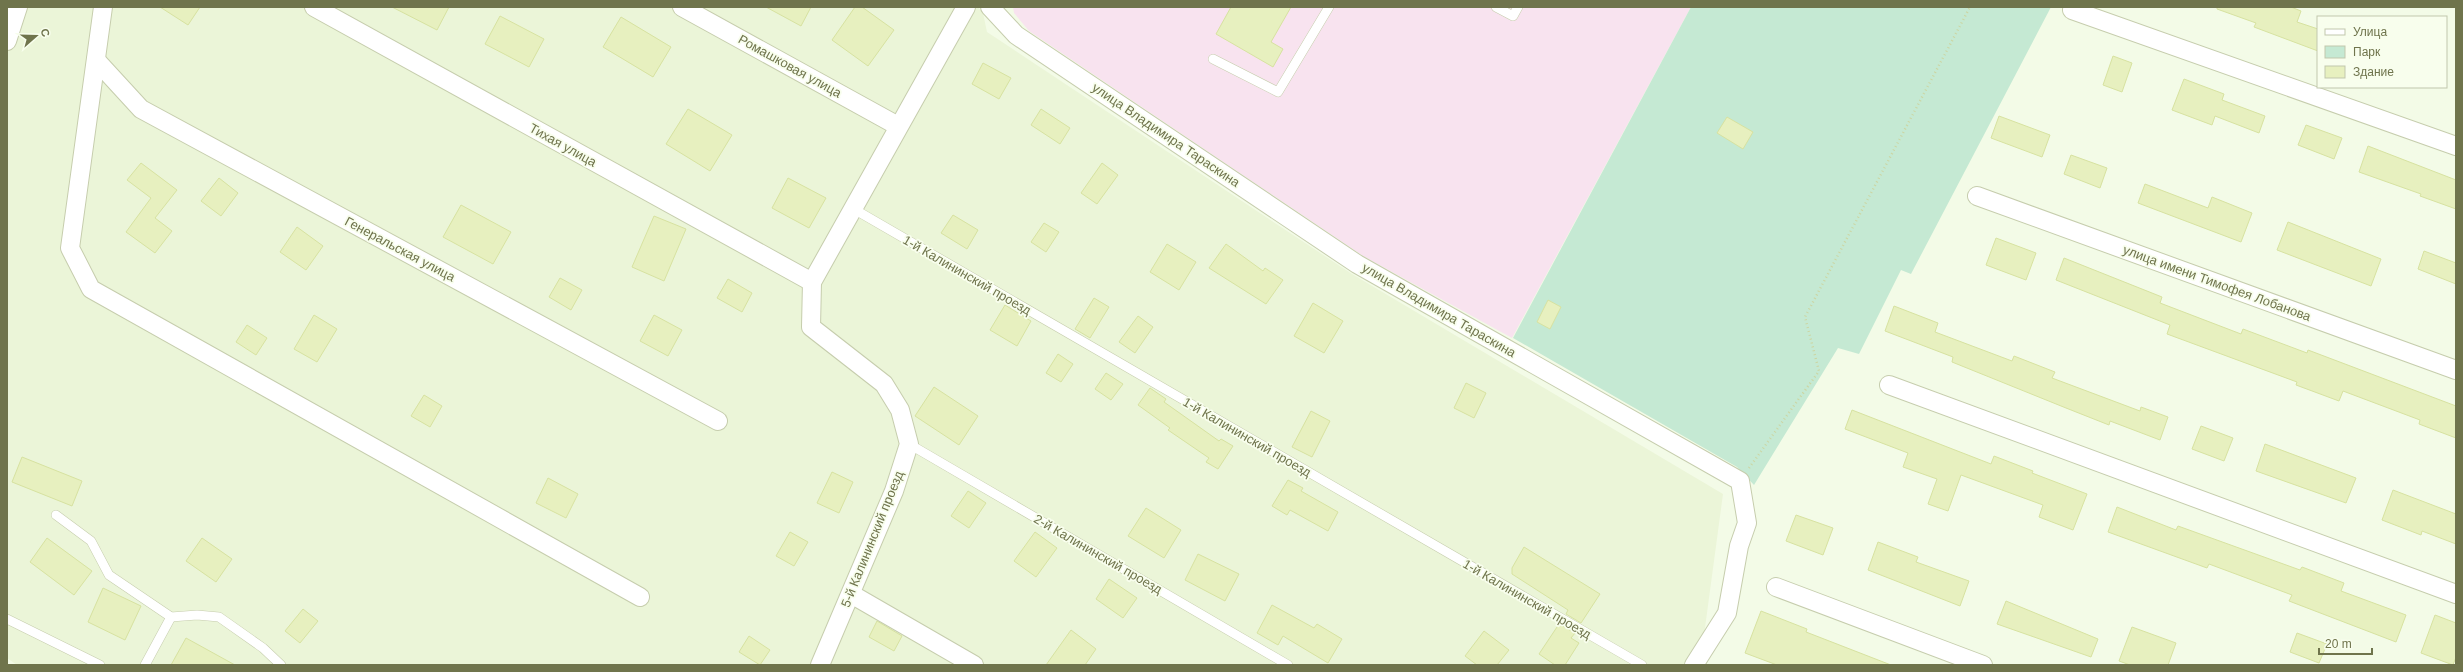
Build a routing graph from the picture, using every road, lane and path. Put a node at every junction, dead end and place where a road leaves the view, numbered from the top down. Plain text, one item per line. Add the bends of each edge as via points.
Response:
1 (18, 7) edge
2 (103, 7) edge
3 (314, 7) edge
4 (682, 7) edge
5 (966, 7) edge
6 (990, 7) edge
7 (1329, 7) edge
8 (1496, 7) edge
9 (1518, 7) edge
10 (1970, 7) edge
11 (2072, 10) dead end
12 (7, 41) edge
13 (1213, 59) dead end
14 (96, 60) junction
15 (898, 126) junction
16 (2456, 146) edge
17 (1978, 196) dead end
18 (852, 208) junction
19 (812, 282) junction
20 (2456, 370) edge
21 (1889, 385) dead end
22 (718, 421) dead end
23 (909, 444) junction
24 (1740, 481) junction
25 (56, 515) dead end
26 (1776, 587) dead end
27 (851, 594) junction
28 (2456, 594) edge
29 (640, 596) dead end
30 (171, 617) junction
31 (7, 619) edge
32 (100, 665) edge
33 (145, 665) edge
34 (281, 665) edge
35 (820, 665) edge
36 (974, 665) edge
37 (1288, 665) edge
38 (1642, 665) edge
39 (1694, 665) edge
40 (1982, 665) edge

1 - 12 street
2 - 14 street
3 - 19 street, Тихая улица
4 - 15 street, Ромашковая улица
5 - 15 street
6 - 24 street, улица Владимира Тараскина via 1016,36 1357,264
7 - 13 lane via 1278,92
8 - 9 lane via 1512,16
10 - 24 path via 1805,317 1819,371
11 - 16 street
14 - 22 street, Генеральская улица via 140,109
14 - 29 street via 70,248 91,289
15 - 18 street
17 - 20 street, улица имени Тимофея Лобанова
18 - 19 street
18 - 38 lane, 1-й Калининский проезд
19 - 23 street via 811,327 884,384 900,410
21 - 28 street
23 - 27 street, 5-й Калининский проезд via 894,491
23 - 37 lane, 2-й Калининский проезд
24 - 39 street via 1747,523 1739,546 1727,612
25 - 30 lane via 91,541 109,575
26 - 40 street
27 - 35 street, 5-й Калининский проезд
27 - 36 street
30 - 33 lane
30 - 34 lane via 219,617 263,648
31 - 32 lane

